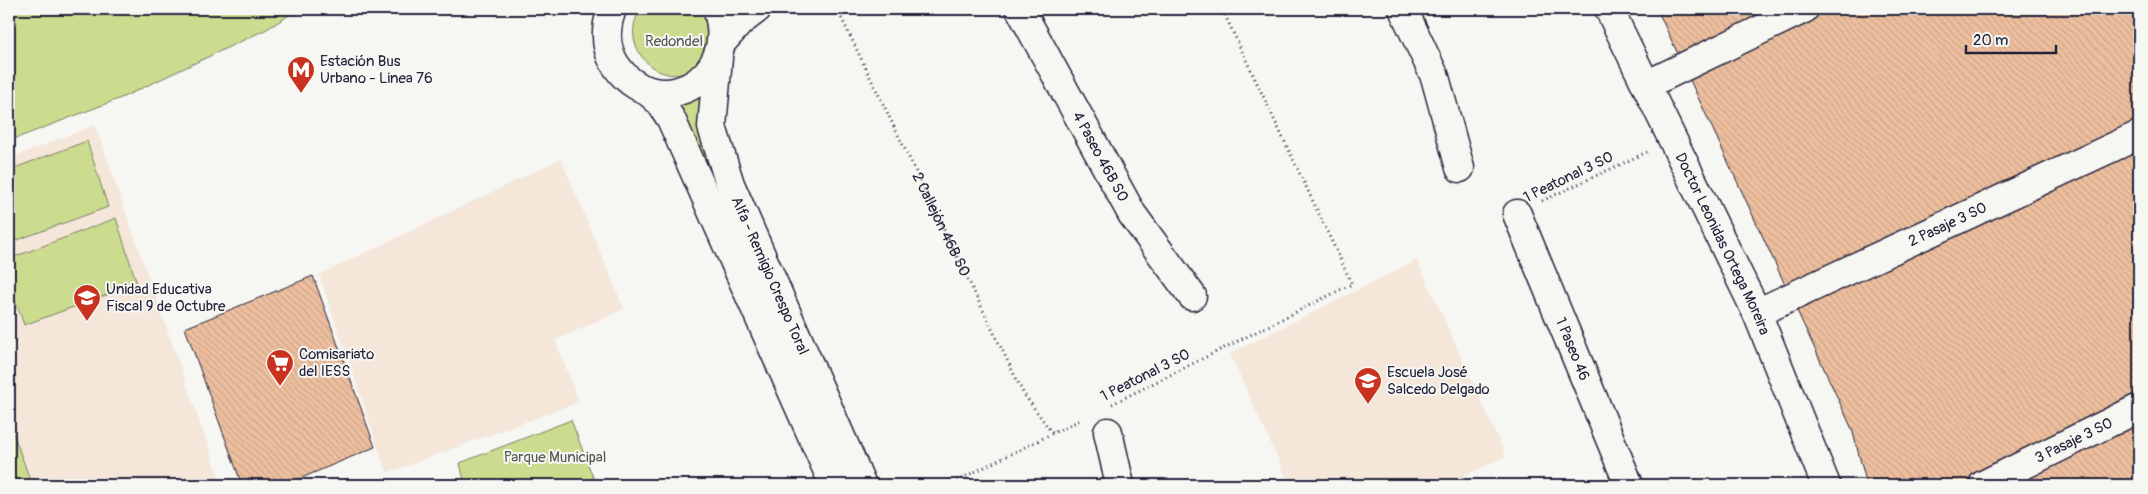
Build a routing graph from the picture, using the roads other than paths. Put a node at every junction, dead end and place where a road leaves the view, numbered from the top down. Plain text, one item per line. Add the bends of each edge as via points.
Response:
1 (612, 9) edge
2 (717, 9) edge
3 (757, 9) edge
4 (1020, 9) edge
5 (1403, 9) edge
6 (1609, 9) edge
7 (1804, 9) edge
8 (720, 49) junction
9 (1646, 85) junction
10 (646, 90) junction
11 (2139, 135) edge
12 (1460, 168) dead end
13 (730, 184) junction
14 (705, 196) junction
15 (1517, 214) road end
16 (1192, 296) dead end
17 (1757, 313) junction
18 (2139, 408) edge
19 (1099, 419) road end
20 (834, 485) edge
21 (862, 485) edge
22 (1120, 485) edge
23 (1629, 485) edge
24 (1826, 485) edge
25 (1982, 485) edge

1 - 10 street, Alfa - Remigio Crespo Toral via 606,38 611,57 621,73
2 - 8 street, Alfa - Remigio Crespo Toral via 722,23
3 - 8 street via 740,22
4 - 16 street, 4 Paseo 46B SO via 1132,214
5 - 12 street via 1435,77
6 - 9 street, Doctor Leonidas Ortega Moreira
7 - 9 street
8 - 10 street via 709,72 696,84 680,91
8 - 13 street, Alfa - Remigio Crespo Toral via 712,127
9 - 17 street, Doctor Leonidas Ortega Moreira
10 - 14 street, Alfa - Remigio Crespo Toral via 660,102 670,119
11 - 17 street, 2 Pasaje 3 SO
13 - 14 street
13 - 21 street, Alfa - Remigio Crespo Toral
14 - 20 street, Alfa - Remigio Crespo Toral
15 - 23 street, 1 Paseo 46
17 - 24 street, Doctor Leonidas Ortega Moreira
18 - 25 street, 3 Pasaje 3 SO
19 - 22 street

